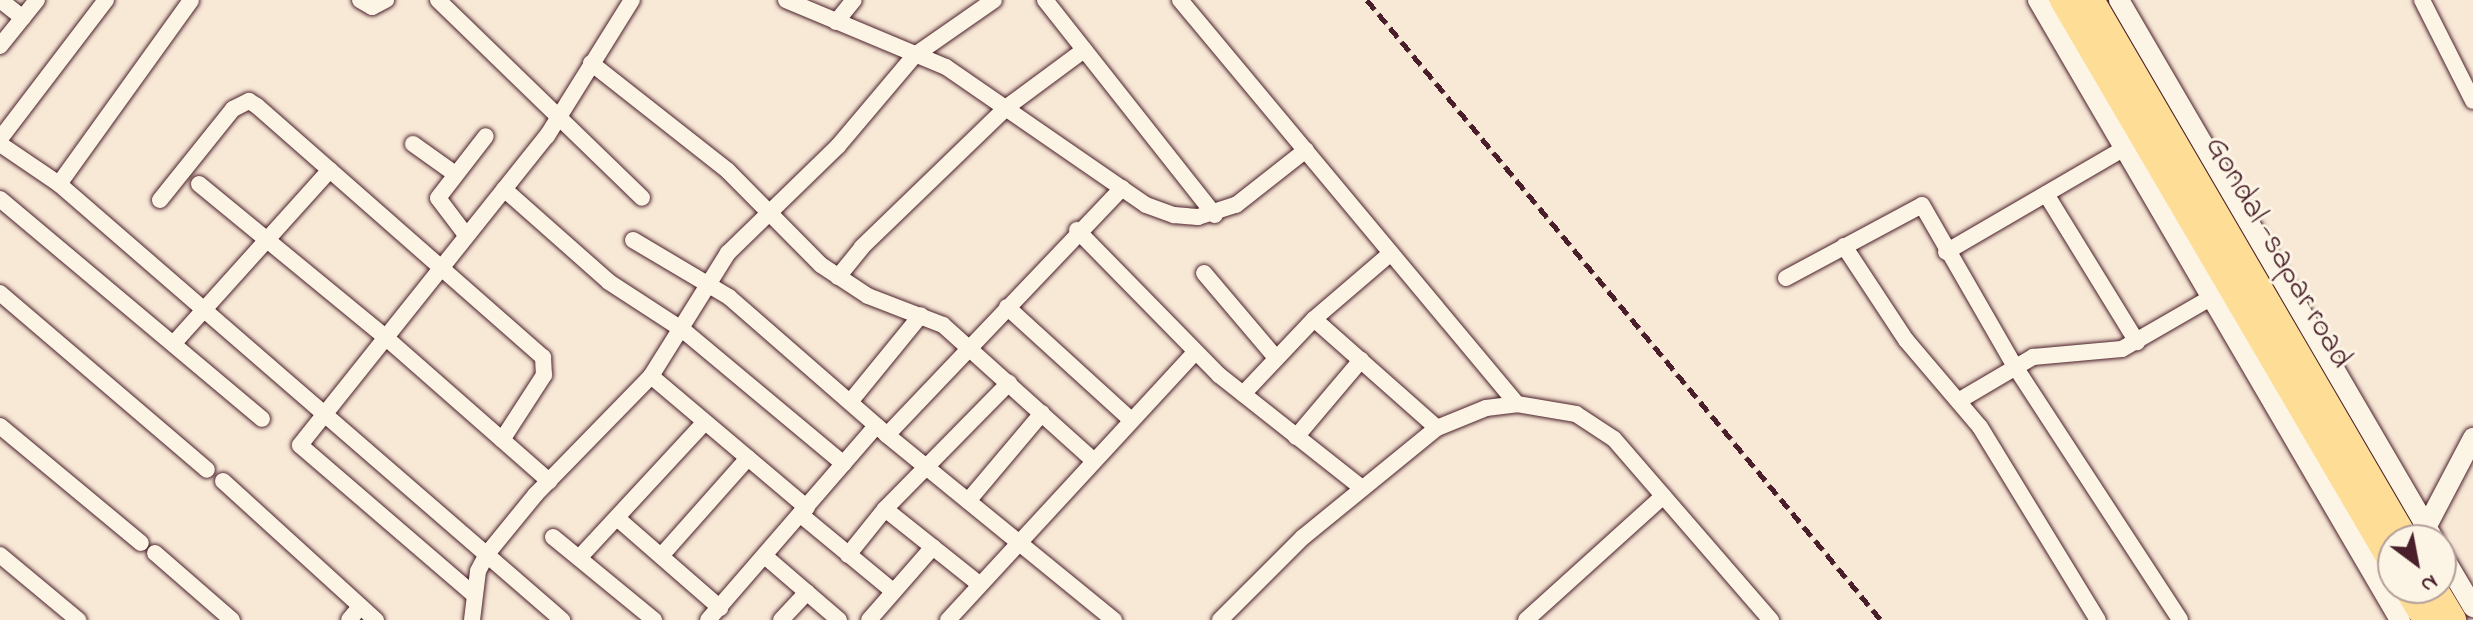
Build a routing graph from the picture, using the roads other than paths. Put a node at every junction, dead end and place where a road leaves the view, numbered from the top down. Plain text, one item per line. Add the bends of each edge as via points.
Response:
1 (0, 0) edge
2 (37, 0) edge
3 (106, 0) edge
4 (191, 0) edge
5 (360, 0) edge
6 (386, 0) edge
7 (438, 0) edge
8 (632, 0) edge
9 (854, 0) edge
10 (994, 0) edge
11 (1045, 0) edge
12 (1180, 0) edge
13 (2038, 0) edge
14 (2064, 0) edge
15 (2090, 0) edge
16 (2119, 0) edge
17 (2422, 0) edge
18 (791, 1) edge
19 (23, 18) junction
20 (836, 22) junction
21 (0, 46) edge
22 (1084, 50) junction
23 (915, 55) junction
24 (591, 63) junction
25 (2473, 101) edge
26 (1007, 107) junction
27 (559, 117) junction
28 (486, 136) dead end
29 (413, 144) dead end
30 (2, 148) edge
31 (2125, 148) junction
32 (1306, 150) junction
33 (330, 170) junction
34 (455, 174) junction
35 (59, 184) junction
36 (199, 184) dead end
37 (1122, 188) junction
38 (504, 189) junction
39 (2046, 194) junction
40 (642, 198) dead end
41 (0, 199) edge
42 (160, 200) dead end
43 (769, 212) junction
44 (1215, 215) junction
45 (1077, 230) junction
46 (466, 235) junction
47 (266, 239) junction
48 (633, 240) dead end
49 (1844, 246) junction
50 (1946, 252) junction
51 (1391, 253) junction
52 (440, 268) junction
53 (1204, 273) dead end
54 (838, 277) junction
55 (1786, 278) dead end
56 (708, 284) junction
57 (0, 293) edge
58 (2212, 297) junction
59 (1007, 307) junction
60 (203, 309) junction
61 (921, 315) junction
62 (1314, 319) junction
63 (683, 330) junction
64 (384, 336) junction
65 (2137, 342) junction
66 (174, 343) junction
67 (970, 347) junction
68 (1195, 352) junction
69 (1276, 358) junction
70 (1361, 360) junction
71 (2014, 365) junction
72 (651, 376) junction
73 (1009, 383) junction
74 (1243, 394) junction
75 (1960, 400) junction
76 (850, 402) junction
77 (1517, 404) junction
78 (1042, 413) junction
79 (325, 414) junction
80 (262, 419) dead end
81 (1131, 420) junction
82 (705, 422) junction
83 (0, 426) edge
84 (1437, 428) junction
85 (882, 430) junction
86 (1296, 437) junction
87 (2473, 438) edge
88 (502, 440) junction
89 (748, 458) junction
90 (1093, 460) junction
91 (844, 464) junction
92 (926, 467) junction
93 (207, 470) dead end
94 (223, 481) dead end
95 (549, 481) junction
96 (1361, 487) junction
97 (1663, 496) junction
98 (968, 501) junction
99 (885, 509) junction
100 (804, 512) junction
101 (617, 518) junction
102 (2413, 524) edge
103 (2414, 524) edge
104 (2428, 524) edge
105 (553, 537) dead end
106 (1016, 541) junction
107 (933, 547) junction
108 (2377, 552) edge
109 (487, 554) junction
110 (2377, 554) edge
111 (0, 555) edge
112 (848, 555) junction
113 (661, 556) junction
114 (579, 558) junction
115 (767, 558) junction
116 (2457, 580) edge
117 (979, 584) junction
118 (893, 591) junction
119 (807, 592) junction
120 (473, 594) junction
121 (2473, 607) edge
122 (354, 613) edge
123 (714, 614) edge
124 (1767, 619) edge
125 (78, 620) edge
126 (232, 620) edge
127 (376, 620) edge
128 (472, 620) edge
129 (562, 620) edge
130 (654, 620) edge
131 (781, 620) edge
132 (839, 620) edge
133 (869, 620) edge
134 (948, 620) edge
135 (1114, 620) edge
136 (1220, 620) edge
137 (1526, 620) edge
138 (2098, 620) edge
139 (2180, 620) edge

1 - 19 street
2 - 19 street
3 - 30 street
4 - 35 street
5 - 6 street via 372,7
7 - 27 street
8 - 24 street
9 - 20 street
10 - 23 street
11 - 22 street
12 - 32 street
13 - 31 street
14 - 108 highway
15 - 102 highway, Gondal -sapar road
16 - 103 street
17 - 25 street
18 - 20 street
19 - 21 street
20 - 23 street
22 - 26 street
22 - 44 street
23 - 26 street via 946,67
23 - 43 street via 838,146
24 - 27 street
24 - 43 street via 728,171
26 - 37 street
26 - 54 street via 862,247
27 - 38 street
27 - 40 street
28 - 34 street
29 - 34 street
30 - 35 street
31 - 39 street
31 - 58 street
32 - 44 street
32 - 51 street
33 - 42 street via 257,106 240,102
33 - 47 street
33 - 52 street
34 - 46 street via 438,198
35 - 60 street
36 - 47 street
37 - 44 street via 1174,215
37 - 45 street
38 - 46 street
38 - 63 street via 609,282
39 - 50 street
39 - 65 street
41 - 66 street
43 - 54 street
43 - 56 street via 728,253
45 - 59 street
45 - 68 street
46 - 52 street
47 - 60 street
47 - 64 street
48 - 56 street
49 - 50 street via 1922,205
49 - 55 street
49 - 75 street via 1906,340
50 - 71 street
51 - 62 street
51 - 77 street
52 - 64 street
52 - 88 street via 543,357 544,375
53 - 69 street
54 - 61 street via 868,296
56 - 63 street
56 - 76 street
57 - 93 street
58 - 65 street
58 - 110 street
59 - 67 street
59 - 81 street
60 - 66 street
60 - 79 street
61 - 67 street
61 - 76 street
62 - 69 street
62 - 70 street
63 - 72 street
63 - 91 street
64 - 79 street
64 - 88 street
65 - 71 street via 2122,349 2045,354
66 - 80 street
67 - 73 street
67 - 85 street
68 - 74 street
68 - 81 street
69 - 74 street
70 - 84 street
70 - 86 street
71 - 75 street
71 - 139 street
72 - 82 street
72 - 95 street
73 - 78 street
73 - 92 street
74 - 86 street
75 - 138 street
76 - 85 street
77 - 84 street via 1486,408
77 - 97 street via 1549,406 1596,425
78 - 90 street
78 - 98 street
79 - 109 street
79 - 120 street via 304,436 302,451
81 - 90 street
82 - 89 street
82 - 101 street
83 - 126 street
84 - 96 street
85 - 91 street
85 - 92 street
86 - 96 street
87 - 104 street
88 - 95 street
89 - 100 street
89 - 113 street
90 - 106 street
91 - 100 street
92 - 98 street
92 - 99 street
94 - 122 street
95 - 109 street
96 - 136 street
97 - 124 street
97 - 137 street
98 - 106 street
99 - 107 street
99 - 112 street
100 - 112 street
100 - 115 street
101 - 113 street
101 - 114 street
105 - 114 street
106 - 117 street
106 - 135 street
107 - 117 street
107 - 118 street
109 - 120 street
109 - 129 street
111 - 125 street
112 - 118 street
113 - 123 street
114 - 130 street
115 - 119 street
115 - 123 street
116 - 121 street
117 - 134 street
118 - 133 street
119 - 131 street
119 - 132 street
120 - 128 street
122 - 127 street

